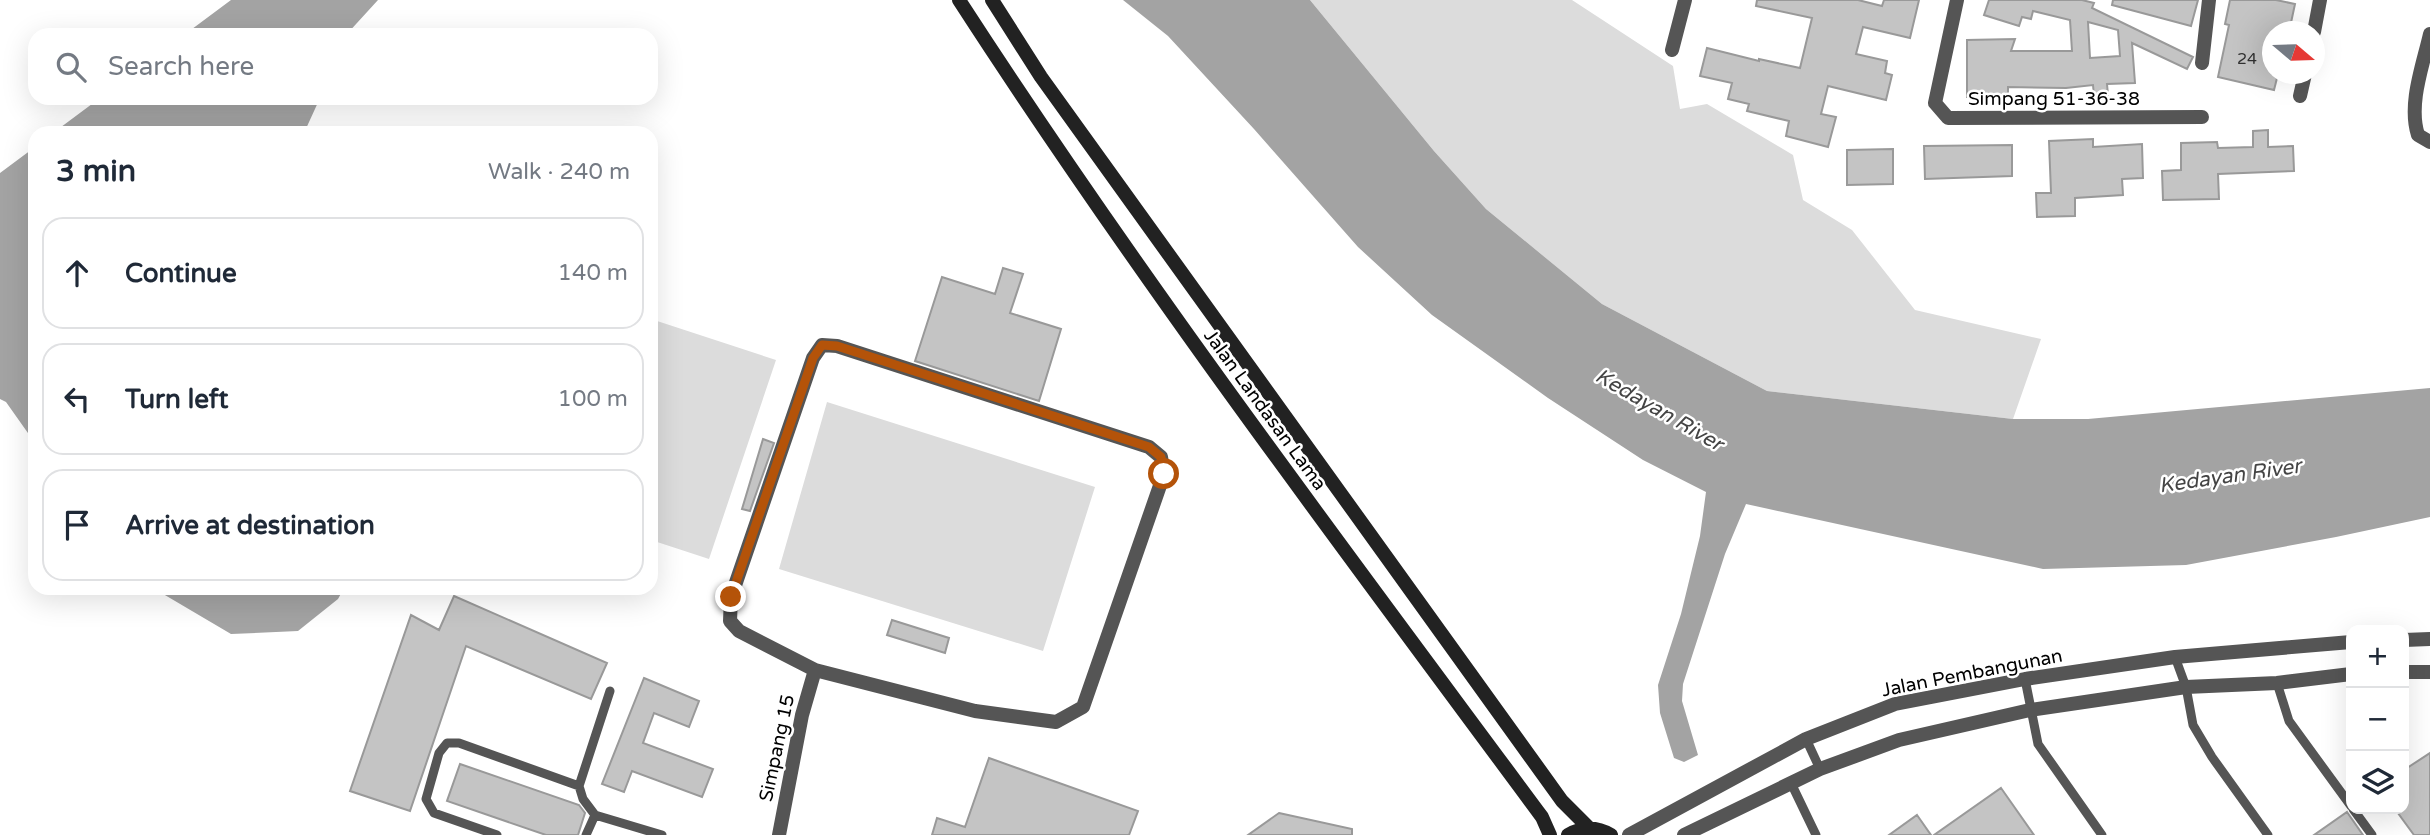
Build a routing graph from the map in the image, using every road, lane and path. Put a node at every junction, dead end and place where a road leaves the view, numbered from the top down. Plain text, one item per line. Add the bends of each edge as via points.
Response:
1 (959, 0) edge
2 (992, 0) edge
3 (1685, 0) edge
4 (1957, 0) edge
5 (2209, 0) edge
6 (2320, 0) edge
7 (2316, 21) edge
8 (2430, 34) edge
9 (1672, 50) dead end
10 (2202, 63) dead end
11 (2303, 84) edge
12 (2300, 96) dead end
13 (2202, 117) dead end
14 (2430, 142) edge
15 (2430, 639) edge
16 (2409, 640) edge
17 (2346, 642) edge
18 (2175, 657) junction
19 (815, 670) junction
20 (2409, 672) edge
21 (2430, 672) edge
22 (2346, 675) edge
23 (2025, 679) junction
24 (2277, 682) junction
25 (2186, 687) junction
26 (610, 691) dead end
27 (2030, 710) junction
28 (1807, 739) junction
29 (1820, 769) junction
30 (1791, 783) junction
31 (579, 786) junction
32 (2346, 799) edge
33 (2357, 814) edge
34 (595, 815) junction
35 (1588, 828) junction
36 (497, 835) edge
37 (586, 835) edge
38 (662, 835) edge
39 (779, 835) edge
40 (1550, 835) edge
41 (1568, 835) edge
42 (1611, 835) edge
43 (1629, 835) edge
44 (1684, 835) edge
45 (1816, 835) edge
46 (2102, 835) edge
47 (2268, 835) edge
48 (2372, 835) edge

1 - 40 main road, Jalan Landasan Lama via 1187,336 1542,817
2 - 35 main road, Jalan Landasan Lama via 1041,77 1222,330 1562,801
3 - 9 street
4 - 13 street, Simpang 51-36-38 via 1935,103 1948,118
5 - 10 street
6 - 7 street
8 - 14 street via 2414,110 2418,135
11 - 12 street
15 - 16 street
17 - 18 street, Jalan Pembangunan
18 - 23 street, Jalan Pembangunan
18 - 25 lane
19 - 19 street via 739,631 730,621 731,597 813,358 822,345 837,346 1149,447 1161,457 1164,474 1083,708 1056,722 975,711
19 - 39 street, Simpang 15
20 - 21 street
22 - 24 street
23 - 27 lane
23 - 28 street, Jalan Pembangunan via 1895,704
24 - 25 street
24 - 32 lane via 2290,721
25 - 27 street
25 - 47 lane via 2193,725
26 - 31 lane
27 - 29 street via 1899,740
27 - 46 lane via 2038,744
28 - 29 lane
28 - 43 street, Jalan Pembangunan
29 - 30 street
30 - 44 street
30 - 45 lane
31 - 34 lane
31 - 36 lane via 460,743 447,743 439,753 426,799 434,813
33 - 48 lane
34 - 37 lane
34 - 38 lane
35 - 41 main road
35 - 42 main road

